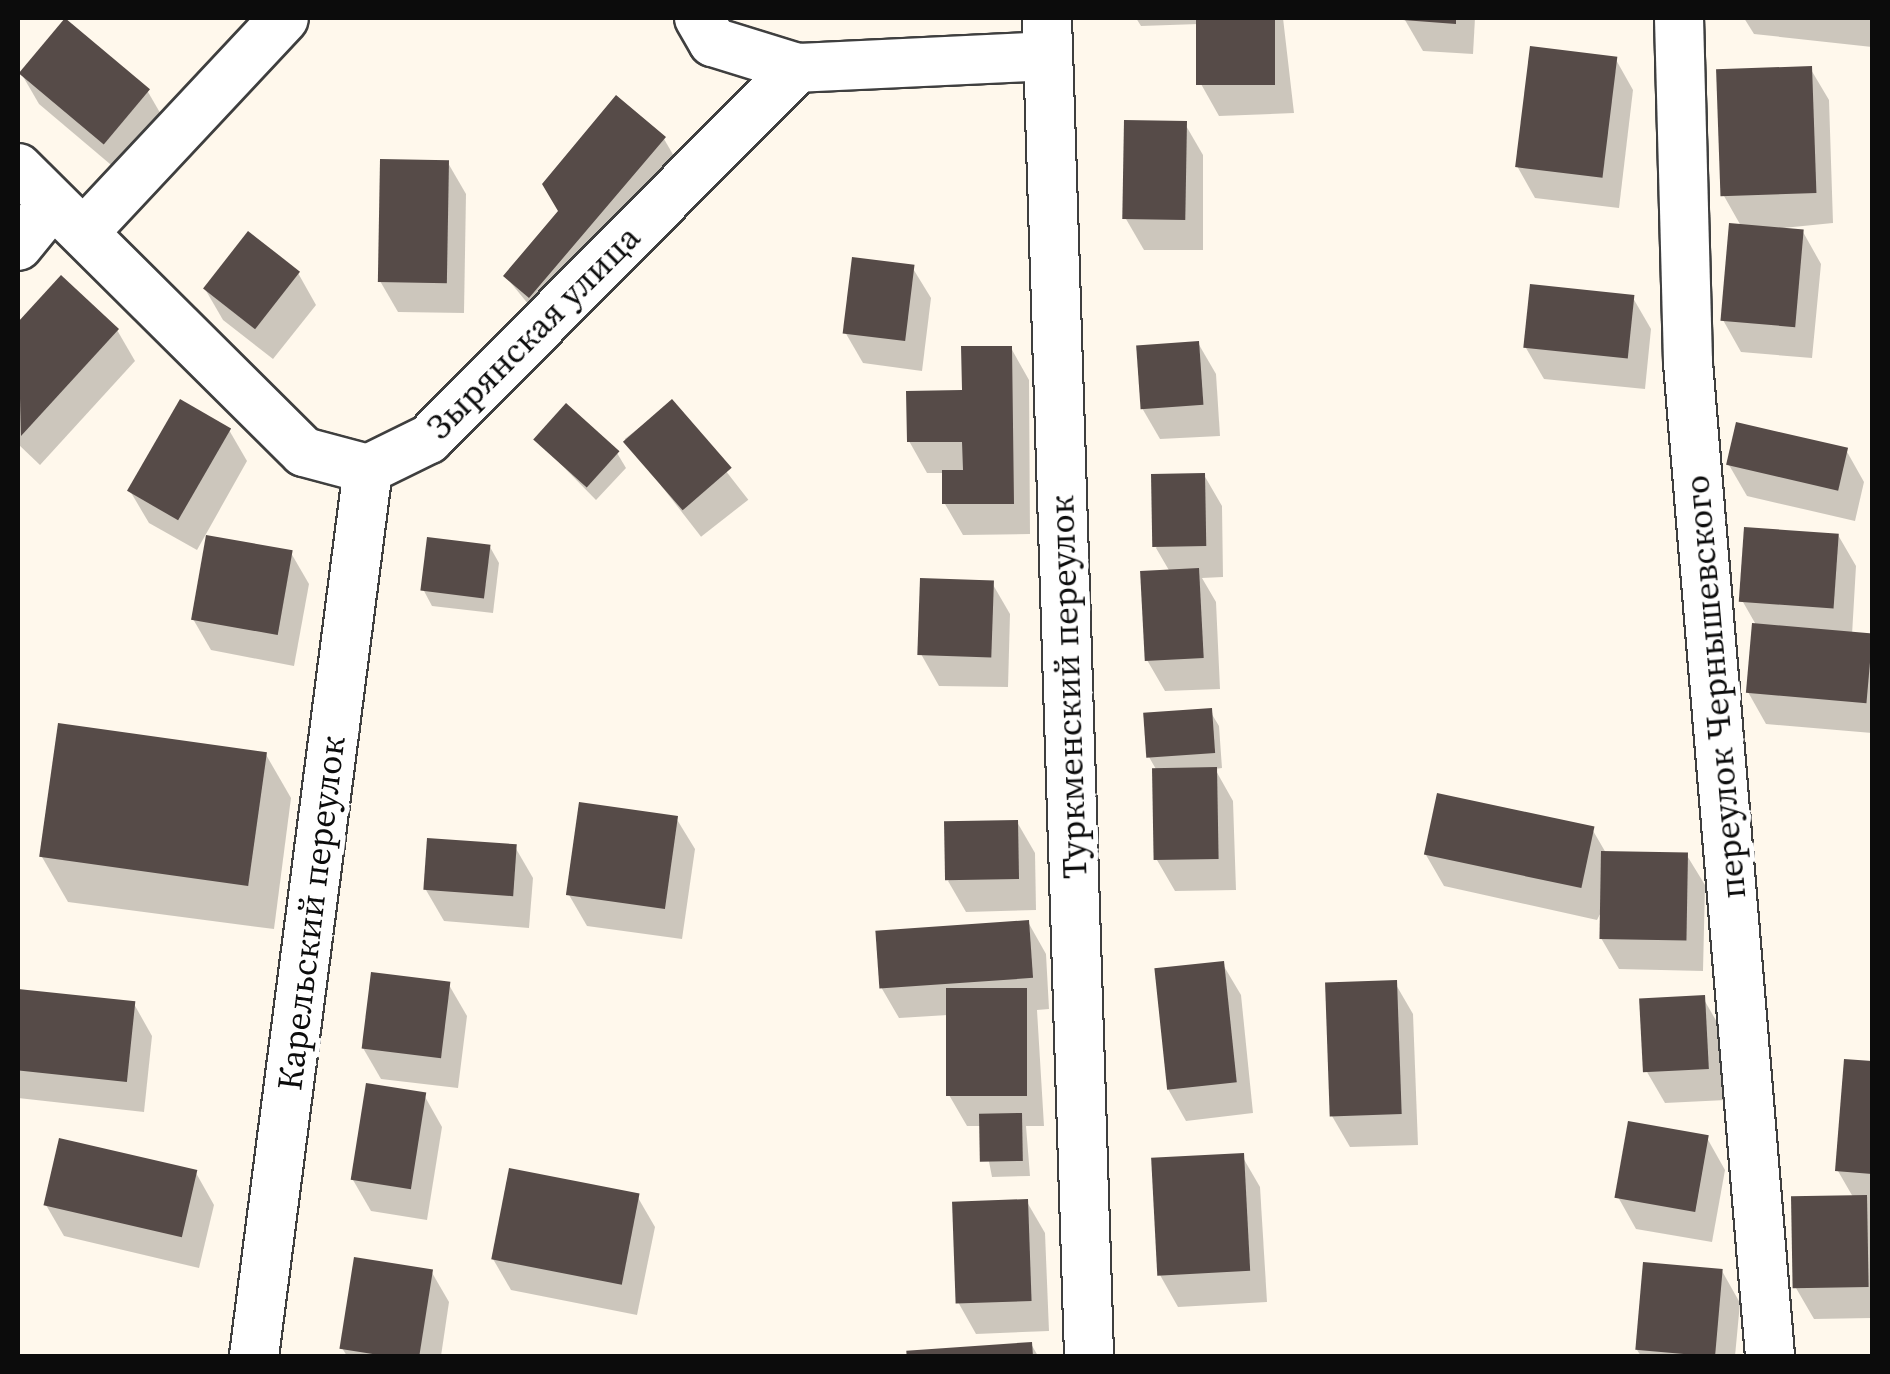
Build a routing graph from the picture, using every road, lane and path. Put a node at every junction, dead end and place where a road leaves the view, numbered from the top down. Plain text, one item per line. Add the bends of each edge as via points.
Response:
1 (284, 18) edge
2 (699, 18) edge
3 (1678, 18) edge
4 (1048, 37) edge
5 (796, 68) junction
6 (18, 168) edge
7 (69, 217) junction
8 (18, 246) edge
9 (368, 468) junction
10 (254, 1356) edge
11 (1088, 1356) edge
12 (1770, 1356) edge

1 - 7 street
2 - 5 street via 714,42
3 - 12 street, переулок Чернышевского via 1688,363
4 - 5 street
4 - 11 street, Туркменский переулок
5 - 9 street, Зырянская улица via 429,439
6 - 7 street
7 - 8 street
7 - 9 street via 304,452
9 - 10 street, Карельский переулок

